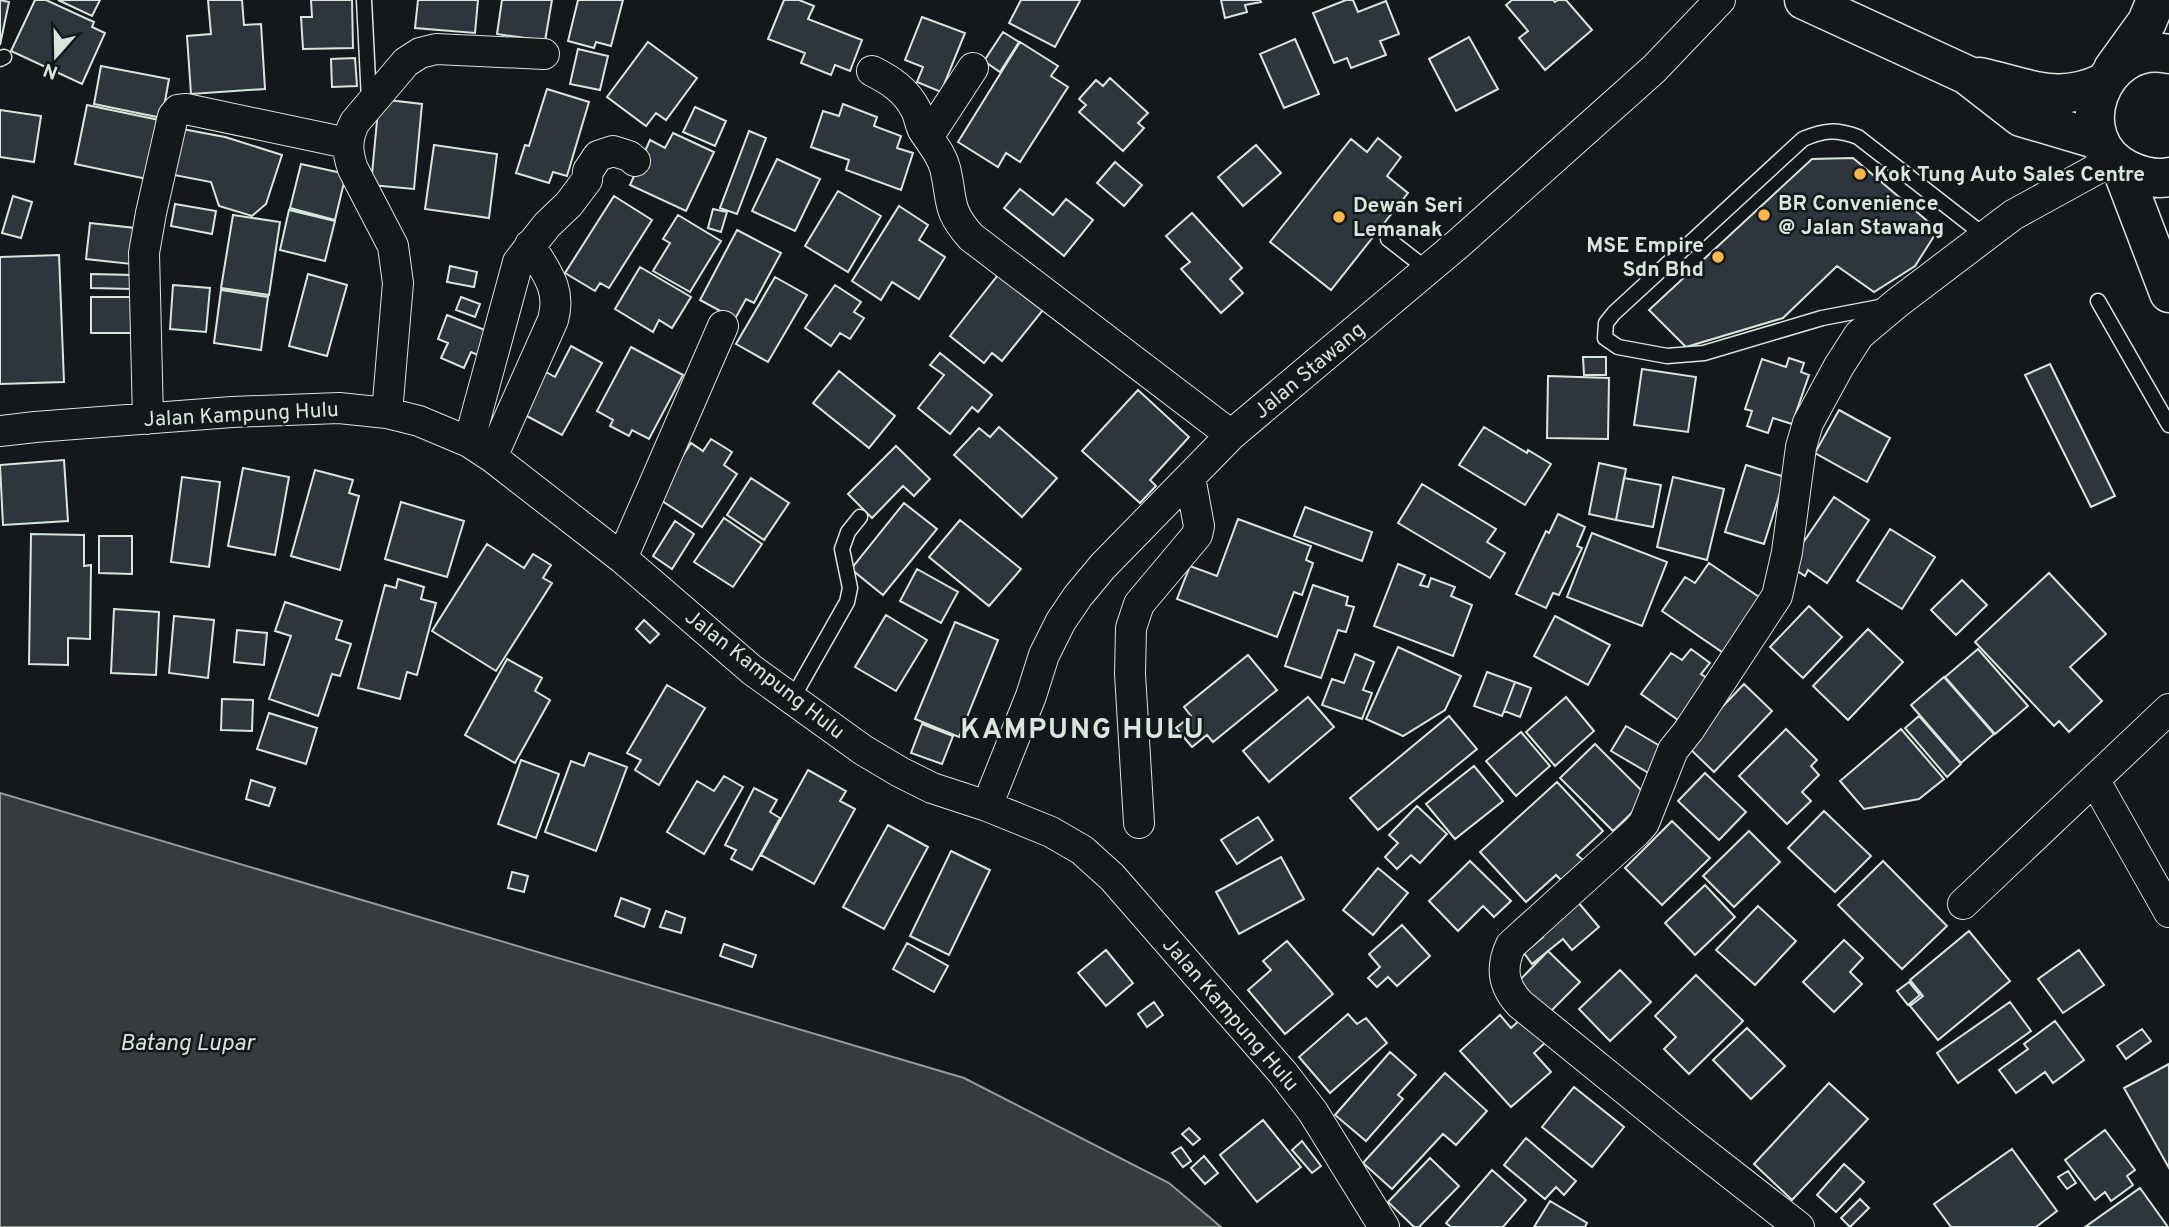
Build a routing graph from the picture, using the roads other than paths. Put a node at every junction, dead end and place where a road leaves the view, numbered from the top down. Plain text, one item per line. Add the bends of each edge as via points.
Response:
1 (364, 0) edge
2 (1720, 0) edge
3 (1804, 0) edge
4 (2156, 0) edge
5 (544, 54) dead end
6 (2169, 54) edge
7 (973, 68) dead end
8 (872, 71) dead end
9 (1968, 75) junction
10 (2108, 77) junction
11 (369, 106) junction
12 (929, 137) junction
13 (347, 143) junction
14 (2111, 155) junction
15 (635, 161) dead end
16 (2169, 177) edge
17 (1985, 236) junction
18 (1388, 239) dead end
19 (530, 245) junction
20 (1428, 270) junction
21 (2169, 293) edge
22 (2098, 301) dead end
23 (1897, 303) junction
24 (723, 326) dead end
25 (387, 413) junction
26 (148, 419) junction
27 (2169, 425) edge
28 (0, 431) edge
29 (1231, 435) junction
30 (480, 450) junction
31 (1190, 477) junction
32 (860, 517) dead end
33 (622, 558) junction
34 (792, 699) junction
35 (2169, 709) edge
36 (2095, 781) junction
37 (988, 806) junction
38 (1139, 824) dead end
39 (1963, 904) dead end
40 (2169, 912) edge
41 (1384, 1227) edge
42 (1799, 1227) edge

1 - 11 lane
2 - 20 street, Jalan Stawang via 1654,69
3 - 9 main road
4 - 10 main road via 2147,22
5 - 11 street via 444,49 420,53
6 - 10 main road via 2143,54
7 - 12 street
8 - 12 street via 905,93
9 - 10 main road via 2015,88 2066,94 2087,90
9 - 14 main road via 2021,117
10 - 14 main road via 2095,101 2094,121
11 - 13 street via 355,122
12 - 29 street via 945,166 951,208 971,237
13 - 25 street via 353,169 393,246 398,283
13 - 26 street via 186,108 175,113 144,253
14 - 16 main road via 2140,176
14 - 17 street
14 - 21 main road
15 - 19 street via 613,151 598,156 569,204
17 - 23 street
17 - 23 lane via 1858,137 1819,132 1803,139 1614,313 1606,323 1605,338 1618,347 1667,356 1704,353 1822,318
18 - 20 lane
19 - 30 street via 518,262
19 - 30 street via 552,282 556,308
20 - 29 street, Jalan Stawang
22 - 27 lane
23 - 42 street via 1859,335 1808,423 1777,596 1673,750 1644,823 1511,945 1503,970 1505,982 1520,1004
24 - 33 street
25 - 26 street, Jalan Kampung Hulu via 339,408
25 - 30 street, Jalan Kampung Hulu via 419,421
26 - 28 street, Jalan Kampung Hulu
29 - 31 street, Jalan Stawang
30 - 33 street, Jalan Kampung Hulu
31 - 37 street, Jalan Stawang via 1103,566 1061,621 1044,654
31 - 38 street via 1197,535 1139,604 1131,628
32 - 34 lane via 842,549 847,602
33 - 34 street, Jalan Kampung Hulu
34 - 37 street, Jalan Kampung Hulu via 900,772
35 - 36 street
36 - 39 street
36 - 40 street
37 - 41 street, Jalan Kampung Hulu via 1051,832 1082,850 1112,877 1291,1083

